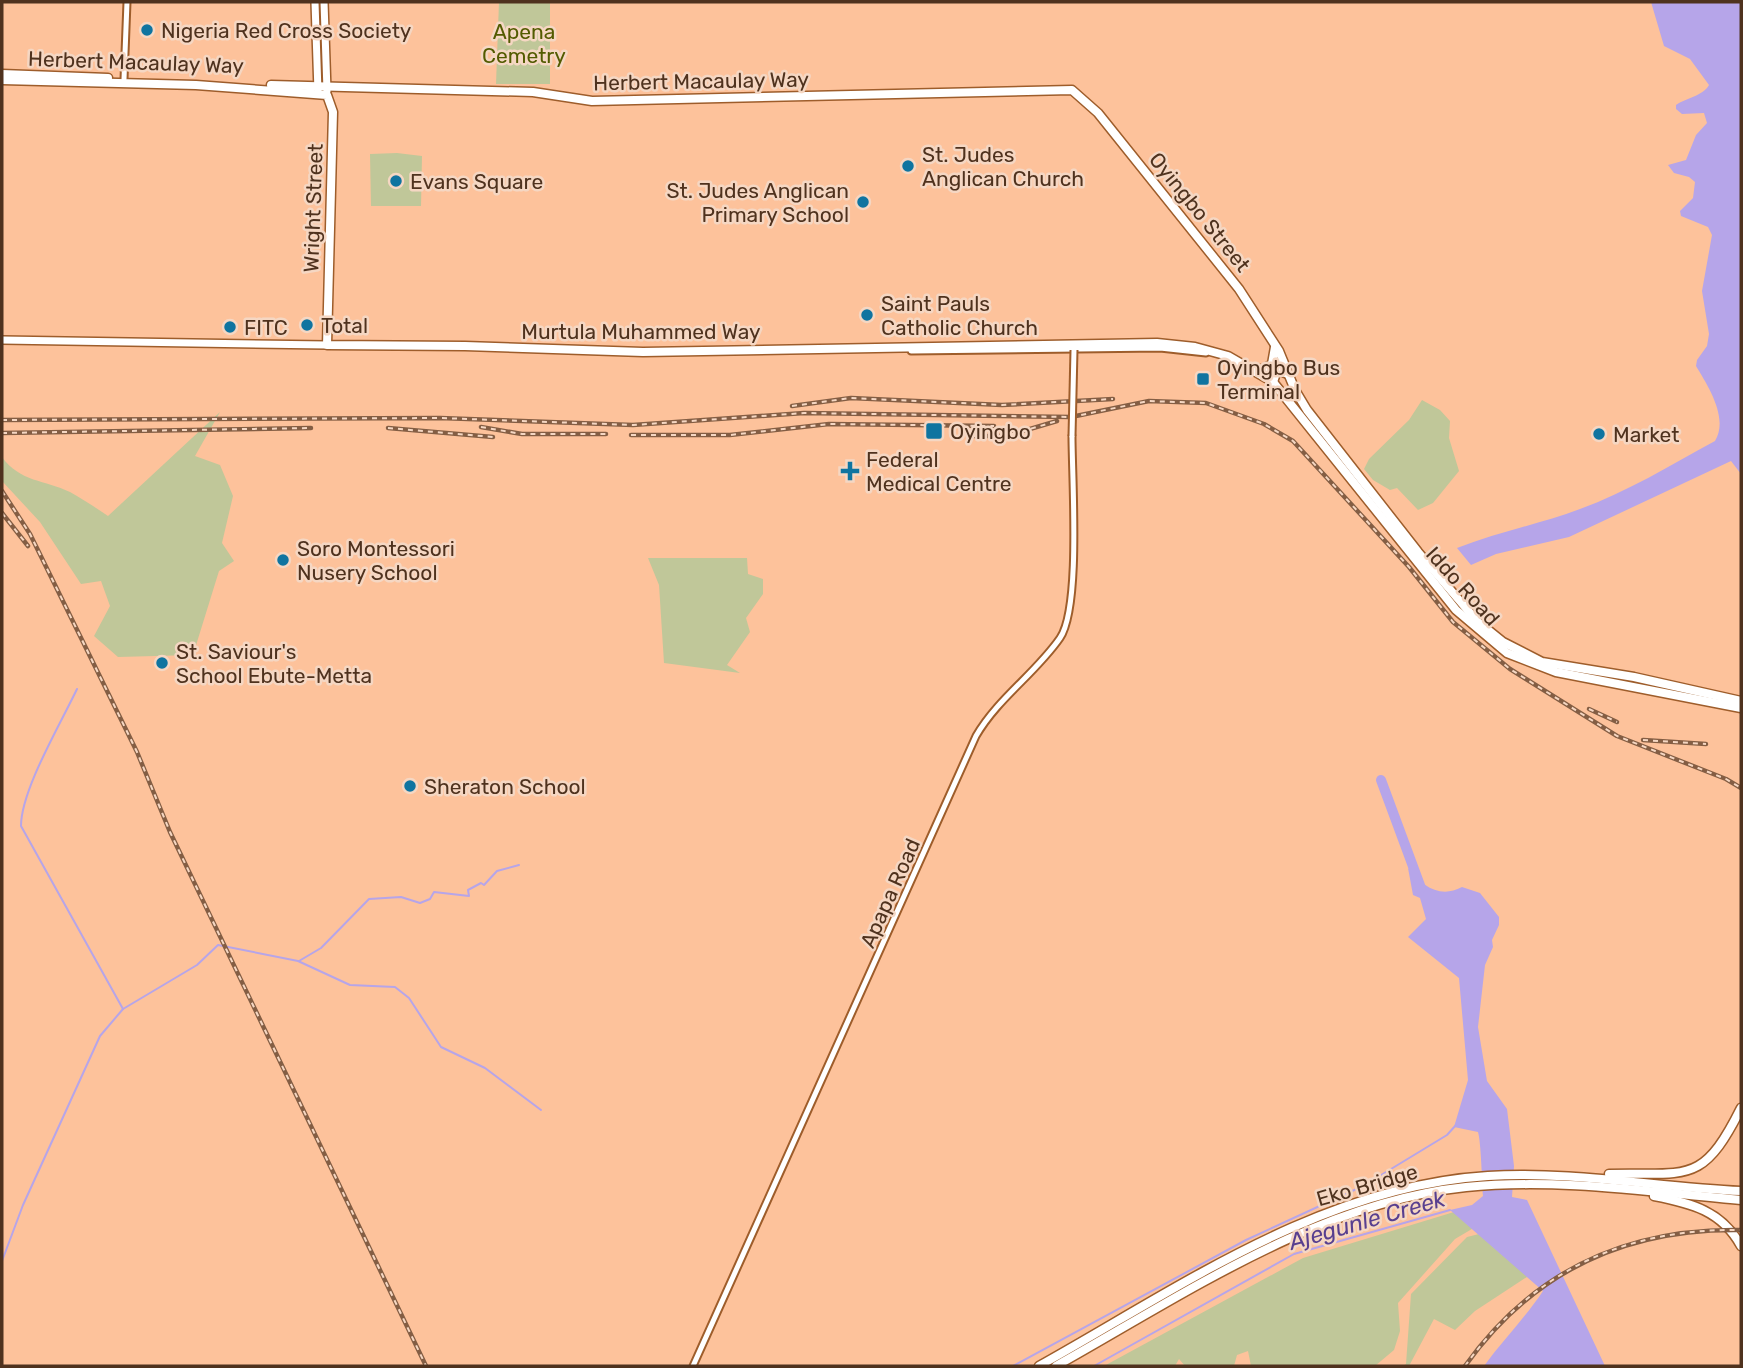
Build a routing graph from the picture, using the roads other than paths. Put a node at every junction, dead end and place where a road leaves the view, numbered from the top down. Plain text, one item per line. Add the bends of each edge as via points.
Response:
1 (127, 2) edge
2 (315, 2) edge
3 (324, 2) edge
4 (2, 74) edge
5 (124, 79) junction
6 (2, 80) edge
7 (1066, 89) joint
8 (322, 90) junction
9 (2, 340) edge
10 (1273, 341) junction
11 (327, 345) junction
12 (877, 347) junction
13 (1074, 350) junction
14 (1252, 369) junction
15 (1287, 374) junction
16 (1272, 382) junction
17 (1741, 701) edge
18 (1741, 708) edge
19 (1741, 1108) edge
20 (1581, 1175) junction
21 (1610, 1187) junction
22 (1741, 1192) edge
23 (1741, 1200) edge
24 (1741, 1246) edge
25 (693, 1366) edge
26 (1039, 1366) edge
27 (1056, 1366) edge

1 - 5 street
2 - 8 main road
3 - 8 main road
4 - 5 highway, Herbert Macaulay Way
5 - 8 highway, Herbert Macaulay Way
6 - 8 highway, Herbert Macaulay Way
7 - 8 highway, Herbert Macaulay Way via 592,101 533,92
7 - 10 highway, Oyingbo Street via 1083,97 1098,113 1239,289
8 - 11 highway, Wright Street via 333,112
9 - 11 main road, Murtula Muhammed Way
10 - 14 highway via 1272,364
10 - 15 highway, Oyingbo Street
11 - 12 highway, Murtula Muhammed Way via 632,352
12 - 13 street via 891,351
12 - 14 highway, Murtula Muhammed Way via 1168,343 1214,351
13 - 14 street via 1190,351
13 - 25 street, Apapa Road, bridge via 1068,624 976,736
14 - 16 highway, Murtula Muhammed Way
15 - 16 highway via 1277,370
15 - 17 highway, Iddo Road via 1307,410 1409,541 1477,621 1503,642 1542,662
16 - 18 highway, Iddo Road via 1456,610 1496,646 1521,662 1556,672
19 - 20 highway via 1721,1147 1696,1168 1675,1173
20 - 22 highway, Eko Bridge
20 - 26 highway, Eko Bridge via 1449,1181 1345,1207 1275,1235
21 - 23 highway, Eko Bridge
21 - 24 highway via 1696,1205 1728,1225
21 - 27 highway, Eko Bridge via 1507,1184 1464,1188 1363,1211 1259,1254

